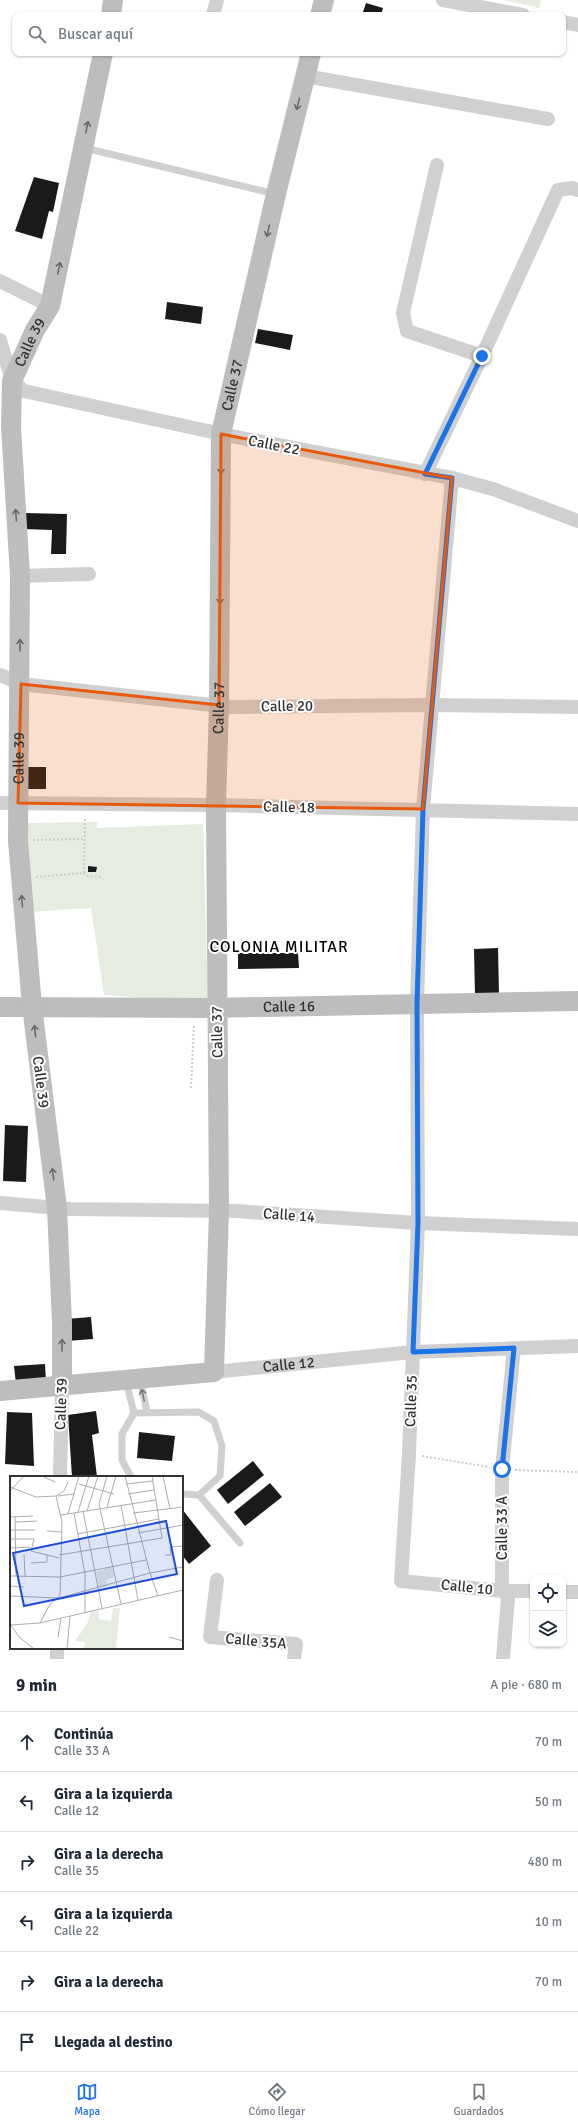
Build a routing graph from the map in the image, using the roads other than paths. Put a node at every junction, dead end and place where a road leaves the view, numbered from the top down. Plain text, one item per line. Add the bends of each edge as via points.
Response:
1 (113, 0) edge
2 (217, 0) edge
3 (324, 0) edge
4 (442, 0) edge
5 (111, 12) edge
6 (214, 12) edge
7 (321, 12) edge
8 (507, 12) edge
9 (566, 23) edge
10 (578, 25) edge
11 (102, 56) edge
12 (310, 56) edge
13 (305, 76) junction
14 (548, 119) dead end
15 (82, 148) junction
16 (437, 165) dead end
17 (578, 190) edge
18 (276, 194) junction
19 (0, 281) edge
20 (50, 306) junction
21 (0, 340) edge
22 (482, 356) junction
23 (12, 381) junction
24 (221, 434) junction
25 (425, 474) junction
26 (452, 478) junction
27 (578, 521) edge
28 (89, 574) dead end
29 (20, 576) junction
30 (0, 675) edge
31 (21, 684) junction
32 (219, 705) junction
33 (431, 705) junction
34 (578, 708) edge
35 (9, 803) edge
36 (216, 805) junction
37 (423, 809) junction
38 (578, 814) edge
39 (578, 1001) edge
40 (417, 1004) junction
41 (32, 1006) junction
42 (0, 1007) edge
43 (216, 1007) junction
44 (0, 1204) edge
45 (57, 1208) junction
46 (219, 1210) junction
47 (418, 1223) junction
48 (578, 1229) edge
49 (578, 1346) edge
50 (514, 1348) junction
51 (413, 1352) junction
52 (214, 1372) junction
53 (133, 1379) junction
54 (62, 1384) junction
55 (0, 1391) edge
56 (147, 1412) junction
57 (134, 1413) junction
58 (60, 1476) edge
59 (130, 1476) edge
60 (183, 1494) edge
61 (199, 1495) junction
62 (240, 1543) dead end
63 (217, 1580) dead end
64 (400, 1581) joint
65 (503, 1591) junction
66 (530, 1591) edge
67 (566, 1592) edge
68 (578, 1592) edge
69 (294, 1659) edge
70 (503, 1659) edge

1 - 5 main road
2 - 6 street
3 - 7 main road
4 - 8 street
9 - 10 street
15 -> 11 main road, Calle 39
12 - 13 main road, Calle 37
13 - 14 street
13 -> 18 main road, Calle 37
15 - 18 lane
20 -> 15 main road, Calle 39
16 - 22 street via 403,313 407,331
17 - 22 street via 558,190
18 -> 24 main road, Calle 37
19 - 20 street
20 - 23 main road, Calle 39 via 35,330
21 - 23 street
22 - 25 street
23 - 24 street, Calle 22 via 24,391
29 -> 23 main road, Calle 39 via 11,427
24 - 25 street, Calle 22
24 -> 32 main road, Calle 37
25 - 26 street, Calle 22
26 - 27 street, Calle 22 via 493,489
26 - 33 street, Calle 35
28 - 29 street
31 -> 29 main road, Calle 39
30 - 31 street, Calle 20
31 - 32 street, Calle 20
31 - 35 main road, Calle 39
32 - 33 street, Calle 20
32 - 36 main road, Calle 37
33 - 34 street, Calle 20
33 - 37 street, Calle 35
35 - 36 street, Calle 18
41 -> 35 main road, Calle 39 via 18,841
36 - 37 street, Calle 18
36 - 43 main road, Calle 37
37 - 38 street, Calle 18
37 - 40 street, Calle 35
39 - 40 main road, Calle 16
40 - 43 main road, Calle 16
40 - 47 street, Calle 35
41 - 42 main road, Calle 16
41 - 43 main road, Calle 16
45 -> 41 main road, Calle 39
43 - 46 main road, Calle 37
44 - 45 street, Calle 14
45 - 46 street, Calle 14
54 -> 45 main road, Calle 39
46 - 47 street, Calle 14
46 - 52 main road, Calle 37
47 - 48 street, Calle 14
47 - 51 street, Calle 35
49 - 50 street, Calle 12
50 - 51 street, Calle 12
50 - 65 street, Calle 33 A via 502,1469
51 - 52 street, Calle 12
51 - 64 street, Calle 35
52 - 53 main road, Calle 12
53 - 54 main road, Calle 12
56 -> 53 lane
53 - 57 lane
54 - 55 main road, Calle 12
54 - 58 street, Calle 39
56 - 57 lane
56 - 61 lane via 199,1412 214,1421 222,1446 220,1476
57 - 59 lane via 122,1434 122,1460
60 - 61 lane
61 - 62 lane
63 - 69 street, Calle 35A via 210,1637 296,1644
64 - 65 street, Calle 10
65 - 66 street, Calle 10
65 - 70 street, Calle 33 A via 508,1598
67 - 68 street

